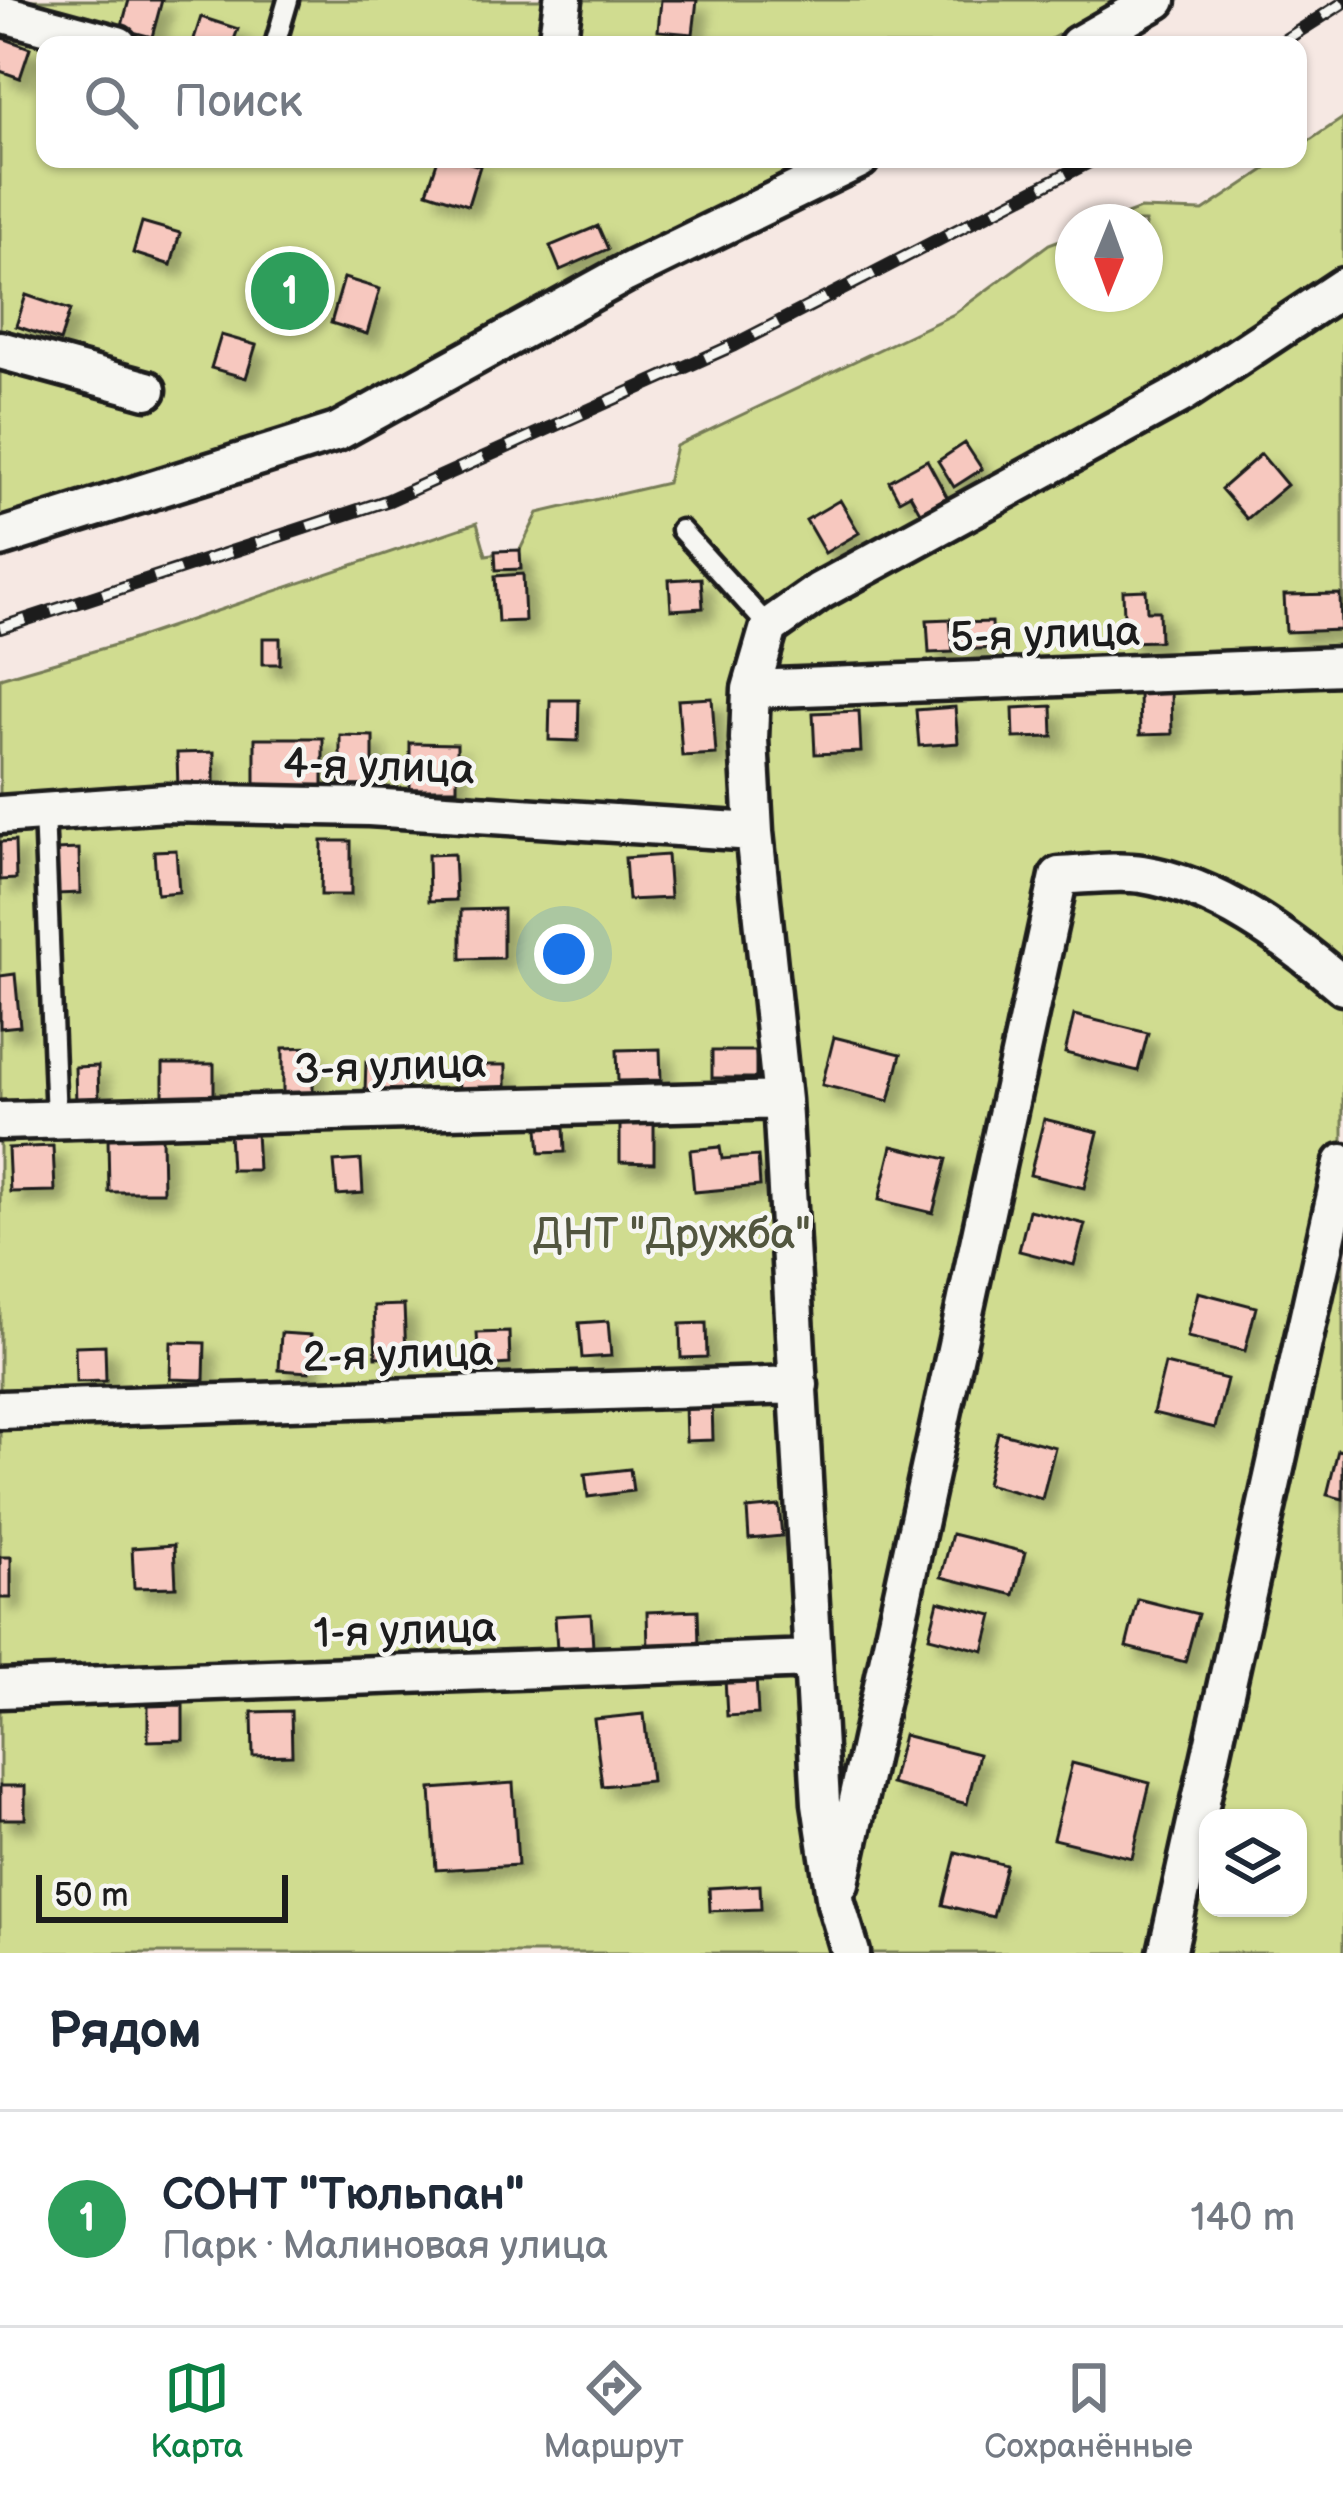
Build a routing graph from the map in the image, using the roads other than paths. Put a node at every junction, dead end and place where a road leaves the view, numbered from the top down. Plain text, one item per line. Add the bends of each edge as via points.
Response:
1 (288, 0) edge
2 (563, 0) edge
3 (1157, 0) edge
4 (0, 13) edge
5 (85, 36) edge
6 (278, 36) edge
7 (557, 36) edge
8 (1094, 36) edge
9 (842, 168) edge
10 (1343, 287) edge
11 (0, 350) edge
12 (148, 390) dead end
13 (681, 530) dead end
14 (0, 538) edge
15 (769, 627) junction
16 (1343, 666) edge
17 (751, 689) junction
18 (44, 812) junction
19 (0, 815) edge
20 (754, 832) junction
21 (1343, 986) edge
22 (782, 1100) junction
23 (56, 1119) junction
24 (0, 1121) edge
25 (1343, 1163) edge
26 (799, 1385) junction
27 (0, 1410) edge
28 (813, 1659) junction
29 (0, 1689) edge
30 (836, 1903) junction
31 (850, 1953) edge
32 (1167, 1953) edge

1 - 6 lane
2 - 7 street
3 - 8 street
4 - 5 street
9 - 14 street via 624,274 337,432
10 - 15 street via 1184,393 820,591
11 - 12 street
13 - 15 lane
15 - 17 street
16 - 17 street, 5-я улица
17 - 20 street
18 - 19 street, 4-я улица
18 - 20 street, 4-я улица via 166,803 369,807
18 - 23 lane
20 - 22 street
21 - 30 street via 1299,948 1192,886 1138,873 1059,876
22 - 23 street, 3-я улица
22 - 26 street
23 - 24 street, 3-я улица
25 - 32 street
26 - 27 street, 2-я улица
26 - 28 street
28 - 29 street, 1-я улица
28 - 30 street
30 - 31 street

